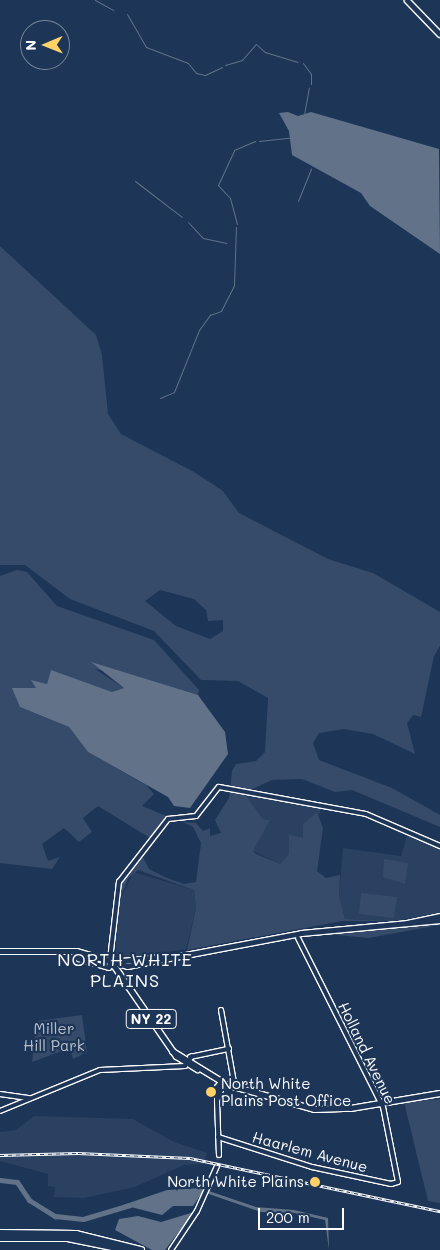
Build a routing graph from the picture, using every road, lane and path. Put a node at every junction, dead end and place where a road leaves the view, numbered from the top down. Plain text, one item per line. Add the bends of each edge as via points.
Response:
1 (407, 0) edge
2 (440, 34) edge
3 (440, 846) edge
4 (440, 918) edge
5 (298, 938) dead end
6 (0, 951) edge
7 (78, 959) dead end
8 (112, 962) junction
9 (221, 1010) dead end
10 (229, 1049) junction
11 (193, 1056) junction
12 (185, 1061) junction
13 (222, 1082) junction
14 (234, 1088) junction
15 (440, 1093) edge
16 (0, 1094) edge
17 (30, 1098) junction
18 (380, 1102) junction
19 (0, 1111) edge
20 (218, 1137) junction
21 (219, 1155) tunnel mouth
22 (217, 1166) tunnel mouth
23 (397, 1183) joint
24 (0, 1233) edge
25 (0, 1238) edge
26 (127, 1250) edge
27 (141, 1250) edge
28 (171, 1250) edge

1 - 2 main road
3 - 8 street via 341,808 219,787 196,816 168,819 119,882
4 - 8 main road via 301,933 139,964
5 - 18 street, Holland Avenue
6 - 8 main road via 81,952
7 - 8 street via 105,968
8 - 12 main road, NY 22 via 172,1051
9 - 10 street
10 - 11 street
10 - 14 street
11 - 12 street
11 - 12 street
12 - 13 main road, NY 22
12 - 17 street via 109,1068
13 - 14 main road, NY 22
13 - 20 street via 217,1101
14 - 18 main road, NY 22 via 320,1109
15 - 18 main road, NY 22
16 - 17 street
17 - 19 street
18 - 23 street, Holland Avenue
20 - 21 street
20 - 23 street, Haarlem Avenue via 279,1157
22 - 28 street
24 - 27 highway via 82,1235
25 - 26 highway via 73,1239

